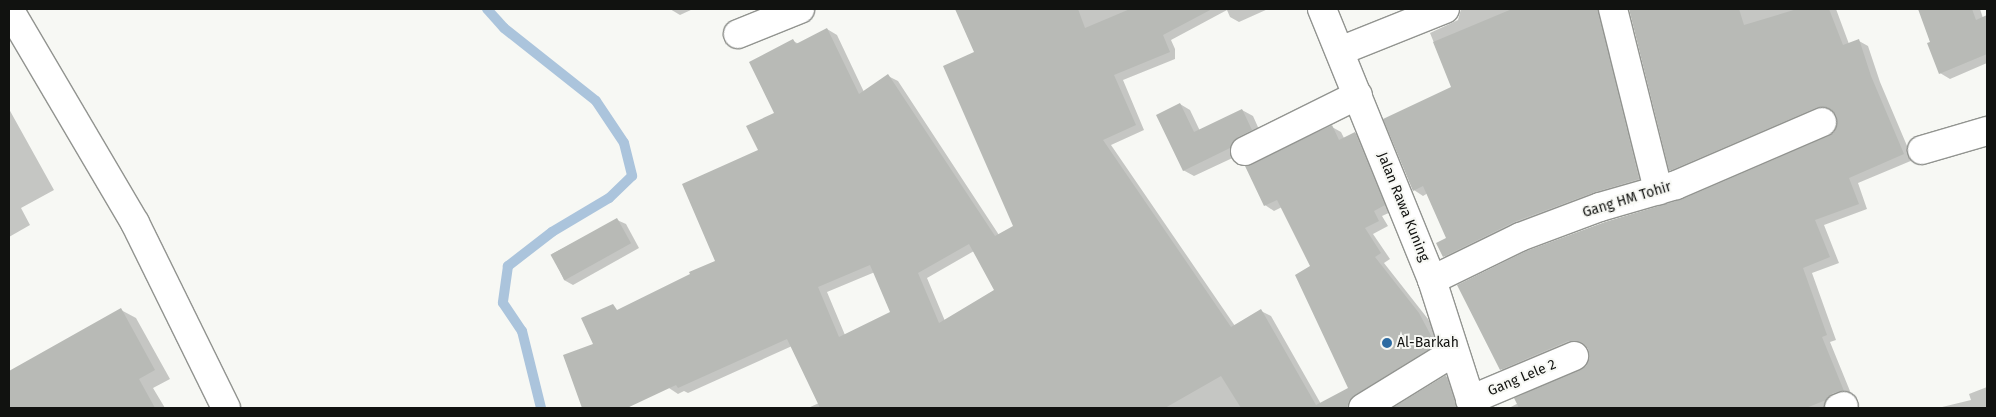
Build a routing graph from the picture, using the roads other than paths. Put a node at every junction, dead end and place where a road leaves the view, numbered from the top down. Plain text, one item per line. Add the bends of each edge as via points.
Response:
1 (9, 9) edge
2 (800, 9) edge
3 (1322, 9) edge
4 (1445, 9) edge
5 (1612, 9) edge
6 (738, 34) dead end
7 (1340, 51) junction
8 (1358, 95) junction
9 (1822, 122) dead end
10 (1986, 134) edge
11 (1922, 150) dead end
12 (1245, 151) dead end
13 (1658, 190) junction
14 (1432, 280) junction
15 (1454, 352) junction
16 (1574, 356) dead end
17 (1471, 404) edge
18 (216, 405) edge
19 (1363, 408) edge

1 - 18 street via 135,223
2 - 6 street
3 - 7 street, Jalan Rawa Kuning
4 - 7 street
5 - 13 street
7 - 8 street, Jalan Rawa Kuning
8 - 12 street
8 - 14 street, Jalan Rawa Kuning
9 - 13 street, Gang HM Tohir
10 - 11 street
13 - 14 street, Gang HM Tohir via 1600,207 1520,237
14 - 15 street, Jalan Rawa Kuning
15 - 17 street, Jalan Rawa Kuning
15 - 19 street
16 - 17 street, Gang Lele 2

